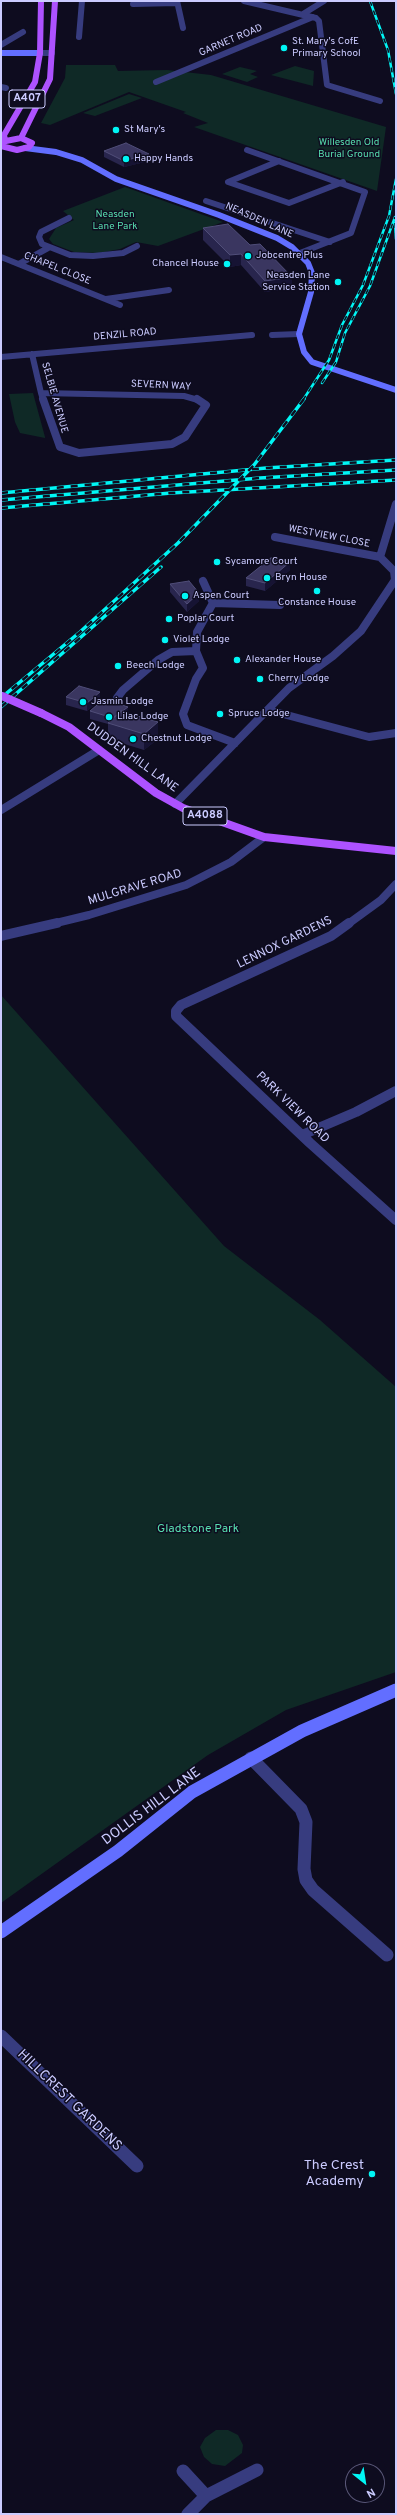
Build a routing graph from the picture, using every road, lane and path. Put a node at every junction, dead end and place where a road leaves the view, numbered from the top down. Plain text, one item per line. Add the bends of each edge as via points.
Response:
1 (41, 1) edge
2 (55, 1) edge
3 (82, 1) edge
4 (244, 1) edge
5 (324, 1) edge
6 (177, 2) edge
7 (133, 4) dead end
8 (303, 14) junction
9 (313, 17) junction
10 (183, 28) dead end
11 (24, 32) dead end
12 (79, 37) dead end
13 (1, 45) edge
14 (1, 53) edge
15 (40, 53) junction
16 (52, 53) junction
17 (156, 82) dead end
18 (380, 101) dead end
19 (21, 138) junction
20 (3, 141) edge
21 (32, 144) junction
22 (1, 146) edge
23 (25, 148) junction
24 (8, 149) junction
25 (247, 150) dead end
26 (1, 151) edge
27 (279, 161) junction
28 (105, 172) junction
29 (343, 182) junction
30 (206, 201) dead end
31 (69, 218) dead end
32 (330, 242) junction
33 (137, 246) dead end
34 (48, 248) junction
35 (300, 253) junction
36 (1, 257) edge
37 (19, 264) junction
38 (169, 290) dead end
39 (106, 299) junction
40 (120, 305) dead end
41 (299, 334) junction
42 (252, 335) dead end
43 (272, 335) dead end
44 (32, 354) junction
45 (1, 357) edge
46 (396, 390) edge
47 (40, 393) junction
48 (60, 447) joint
49 (396, 504) edge
50 (275, 537) dead end
51 (380, 557) junction
52 (203, 581) dead end
53 (213, 603) junction
54 (280, 606) dead end
55 (196, 651) junction
56 (1, 695) edge
57 (117, 698) dead end
58 (268, 710) junction
59 (396, 733) edge
60 (235, 743) junction
61 (99, 750) junction
62 (175, 804) junction
63 (1, 810) edge
64 (264, 836) junction
65 (396, 851) edge
66 (396, 884) edge
67 (1, 936) edge
68 (176, 1011) joint
69 (396, 1091) edge
70 (302, 1135) junction
71 (396, 1220) edge
72 (396, 1690) edge
73 (251, 1758) junction
74 (1, 1932) edge
75 (387, 1955) dead end
76 (1, 2036) edge
77 (137, 2166) dead end
78 (257, 2470) dead end
79 (183, 2471) dead end
80 (206, 2496) junction
81 (188, 2514) edge

1 - 15 main road, A407
2 - 16 main road, A407
3 - 12 street
4 - 8 street
5 - 8 street
6 - 7 street
6 - 10 street
8 - 9 street
9 - 17 street, GARNET ROAD
9 - 18 street via 319,21 327,85
11 - 13 street
14 - 15 main road
15 - 16 street
15 - 20 main road, A407 via 35,82
16 - 19 main road, A407 via 49,80
19 - 20 main road, A407
19 - 21 main road
21 - 23 main road
21 - 28 main road, NEASDEN LANE via 86,155 101,163
22 - 24 main road
23 - 24 main road
23 - 28 main road, NEASDEN LANE via 70,155
24 - 26 main road
25 - 27 street
27 - 29 street
27 - 29 street via 228,182 289,203
28 - 35 main road, NEASDEN LANE via 116,179 219,214 277,238
29 - 32 street via 365,192 351,233
30 - 32 street
31 - 34 street via 42,232 39,237 42,244
32 - 35 street
33 - 34 street via 123,253 98,256 70,255
34 - 37 street
35 - 41 main road, NEASDEN LANE via 312,273 311,292
36 - 37 street, CHAPEL CLOSE
37 - 39 street, CHAPEL CLOSE
38 - 39 street
39 - 40 street, CHAPEL CLOSE
41 - 43 street
41 - 46 main road via 304,352 312,362
42 - 44 street, DENZIL ROAD
44 - 45 street, DENZIL ROAD
44 - 47 street, SELBIE AVENUE
47 - 48 street, SELBIE AVENUE
47 - 48 street, SEVERN WAY via 184,396 196,398 206,405 185,437 172,444 79,453
49 - 51 street
50 - 51 street, WESTVIEW CLOSE
51 - 58 street via 394,571 395,580 360,631 333,656 290,688
52 - 53 street
53 - 54 street
53 - 55 street via 197,632
55 - 57 street via 172,652 158,660
55 - 60 street via 203,668 196,679 183,714 186,726
56 - 61 main road, DUDDEN HILL LANE / A4088, bridge via 69,727
58 - 59 street via 369,736
58 - 60 street
60 - 62 street
61 - 62 main road, DUDDEN HILL LANE / A4088
61 - 63 street
62 - 64 main road, DUDDEN HILL LANE / A4088
64 - 65 main road, DUDDEN HILL LANE / A4088
64 - 67 street, MULGRAVE ROAD via 231,862 186,885 89,915
66 - 68 street, LENNOX GARDENS via 381,900 331,936 181,1005
68 - 70 street, PARK VIEW ROAD via 176,1016
69 - 70 street via 356,1112
70 - 71 street, PARK VIEW ROAD
72 - 73 main road, DOLLIS HILL LANE via 302,1731
73 - 74 main road, DOLLIS HILL LANE via 192,1792 118,1851
73 - 75 street via 302,1808 306,1822 306,1880 313,1890
76 - 77 street, HILLCREST GARDENS
78 - 80 street
79 - 80 street
80 - 81 street

